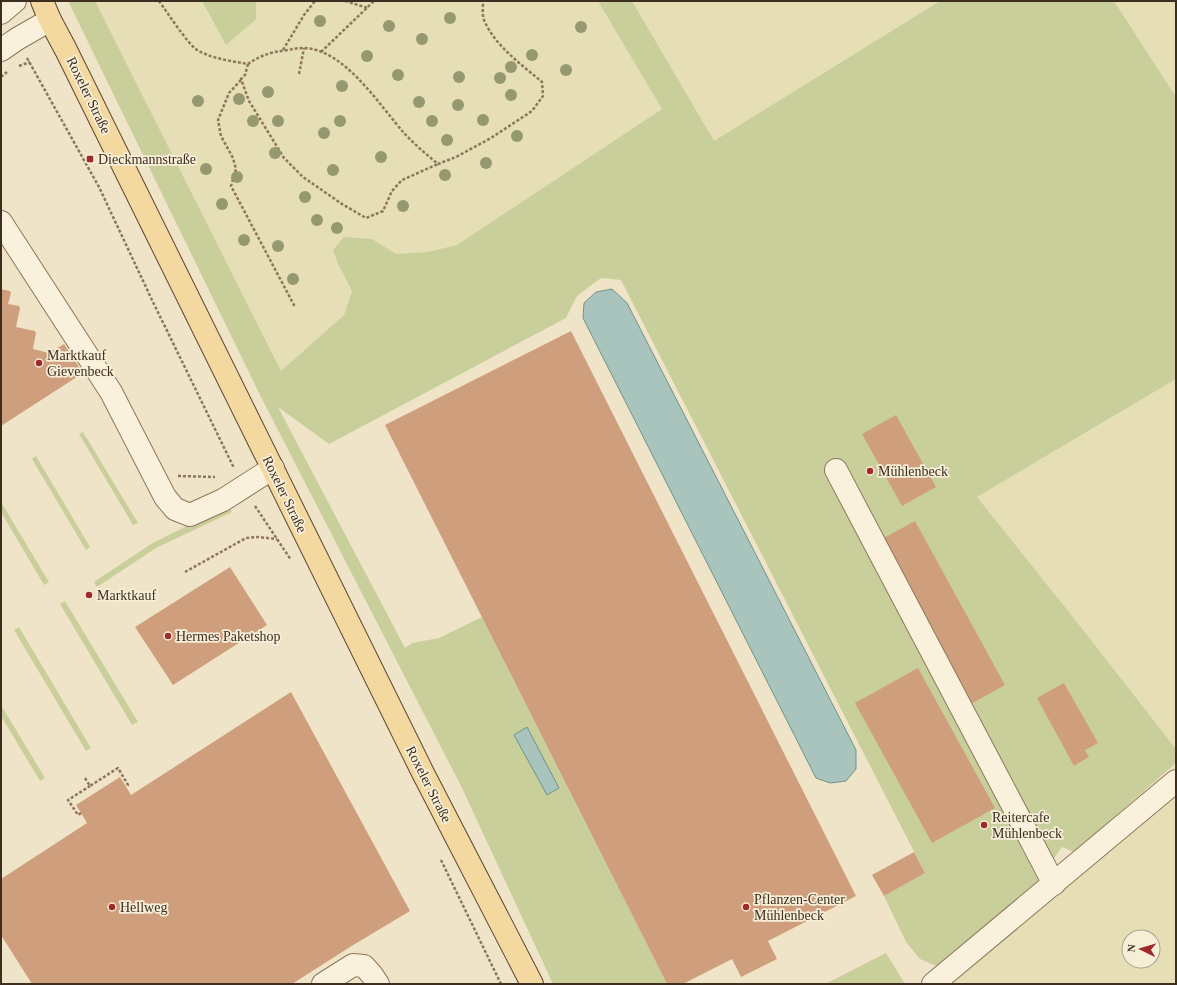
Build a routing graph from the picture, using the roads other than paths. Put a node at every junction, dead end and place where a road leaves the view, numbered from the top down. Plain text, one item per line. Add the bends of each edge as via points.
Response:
1 (15, 1) edge
2 (46, 10) edge
3 (1, 13) edge
4 (1, 50) edge
5 (1, 222) edge
6 (273, 468) junction
7 (836, 470) dead end
8 (1176, 781) edge
9 (1054, 884) junction
10 (323, 984) edge
11 (378, 984) edge
12 (532, 984) edge
13 (933, 984) edge

1 - 3 street
2 - 4 street via 17,39
2 - 6 main road, Roxeler Straße
5 - 6 street via 111,392 165,497 175,509 190,515 224,500
6 - 12 main road, Roxeler Straße via 423,773
7 - 9 street
8 - 9 street
9 - 13 street
10 - 11 street via 353,965 364,966

